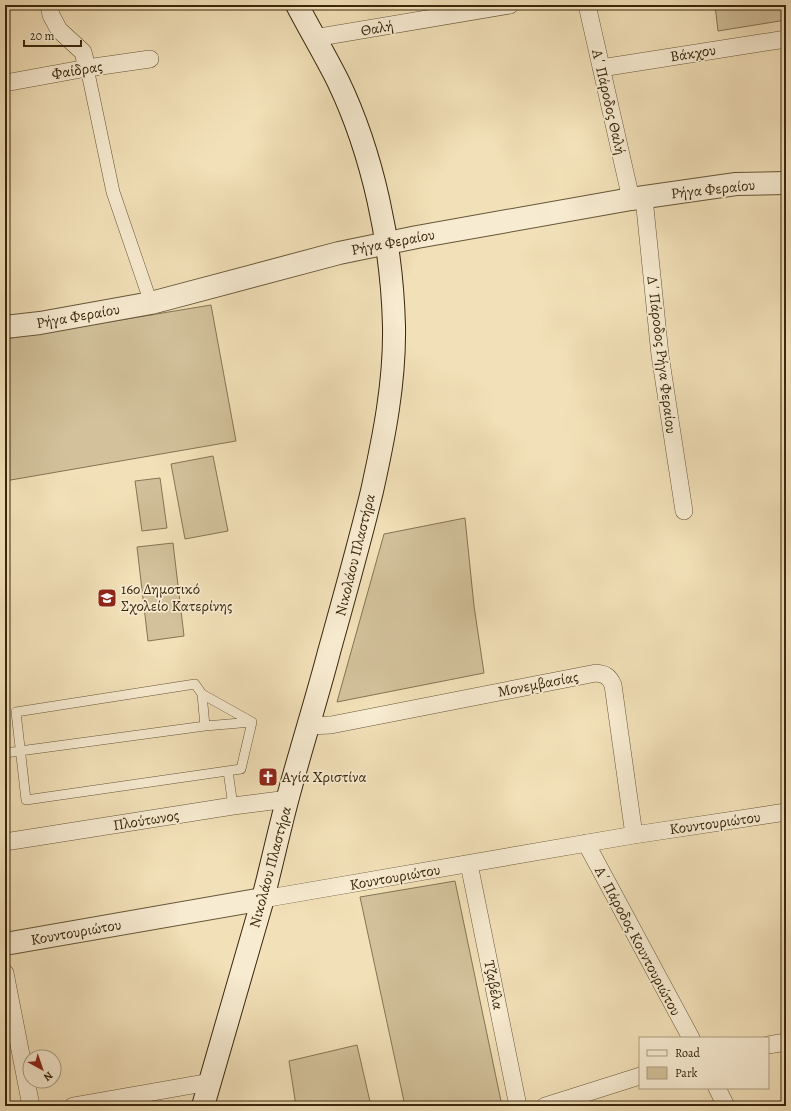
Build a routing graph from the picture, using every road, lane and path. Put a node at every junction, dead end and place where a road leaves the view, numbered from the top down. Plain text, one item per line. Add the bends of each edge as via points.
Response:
1 (49, 5) edge
2 (297, 5) edge
3 (510, 5) edge
4 (587, 5) edge
5 (314, 38) junction
6 (786, 38) edge
7 (150, 59) dead end
8 (87, 68) junction
9 (601, 68) junction
10 (5, 83) edge
11 (786, 183) edge
12 (637, 198) junction
13 (386, 244) junction
14 (151, 303) junction
15 (5, 327) edge
16 (684, 512) dead end
17 (202, 694) junction
18 (252, 722) junction
19 (205, 726) junction
20 (309, 726) junction
21 (20, 751) junction
22 (5, 753) edge
23 (228, 771) junction
24 (288, 799) junction
25 (233, 806) junction
26 (786, 812) edge
27 (634, 835) junction
28 (5, 842) edge
29 (586, 844) junction
30 (469, 864) junction
31 (263, 900) junction
32 (5, 944) edge
33 (5, 973) edge
34 (690, 1037) edge
35 (786, 1042) edge
36 (769, 1045) edge
37 (639, 1076) edge
38 (210, 1082) junction
39 (718, 1089) edge
40 (31, 1106) edge
41 (72, 1106) edge
42 (203, 1106) edge
43 (518, 1106) edge
44 (545, 1106) edge
45 (726, 1106) edge

1 - 8 street via 59,30 83,52
2 - 5 main road, Νικολάου Πλαστήρα
3 - 5 street, Θαλή
4 - 9 street, Α΄ Πάροδος Θαλή
5 - 13 main road, Νικολάου Πλαστήρα via 338,80 354,118 366,154
6 - 9 street, Βάκχου
7 - 8 street, Φαίδρας
8 - 10 street, Φαίδρας
8 - 14 street via 113,192
9 - 12 street, Α΄ Πάροδος Θαλή
11 - 12 main road, Ρήγα Φεραίου via 736,184
12 - 13 main road, Ρήγα Φεραίου
12 - 16 street, Δ΄ Πάροδος Ρήγα Φεραίου
13 - 14 main road, Ρήγα Φεραίου via 339,253
13 - 20 main road, Νικολάου Πλαστήρα via 394,326 390,402 360,540
14 - 15 main road, Ρήγα Φεραίου
17 - 18 lane
17 - 19 lane
17 - 21 lane via 195,684 16,712
18 - 19 lane
18 - 23 lane via 240,769
19 - 21 lane
20 - 24 main road, Νικολάου Πλαστήρα
20 - 27 street, Μονεμβασίας via 331,725 603,673 610,678 613,685
21 - 22 lane
21 - 23 lane via 26,800
23 - 25 lane
24 - 25 street, Πλούτωνος
24 - 31 main road, Νικολάου Πλαστήρα
25 - 28 street, Πλούτωνος
26 - 27 street, Κουντουριώτου
27 - 29 street, Κουντουριώτου
29 - 30 street, Κουντουριώτου
29 - 34 street, Α΄ Πάροδος Κουντουριώτου
30 - 31 street, Κουντουριώτου
30 - 43 street, Τζαβέλα
31 - 32 main road, Κουντουριώτου
31 - 38 main road, Νικολάου Πλαστήρα
33 - 40 street
35 - 36 street
37 - 44 street
38 - 41 street
38 - 42 main road, Νικολάου Πλαστήρα
39 - 45 street

